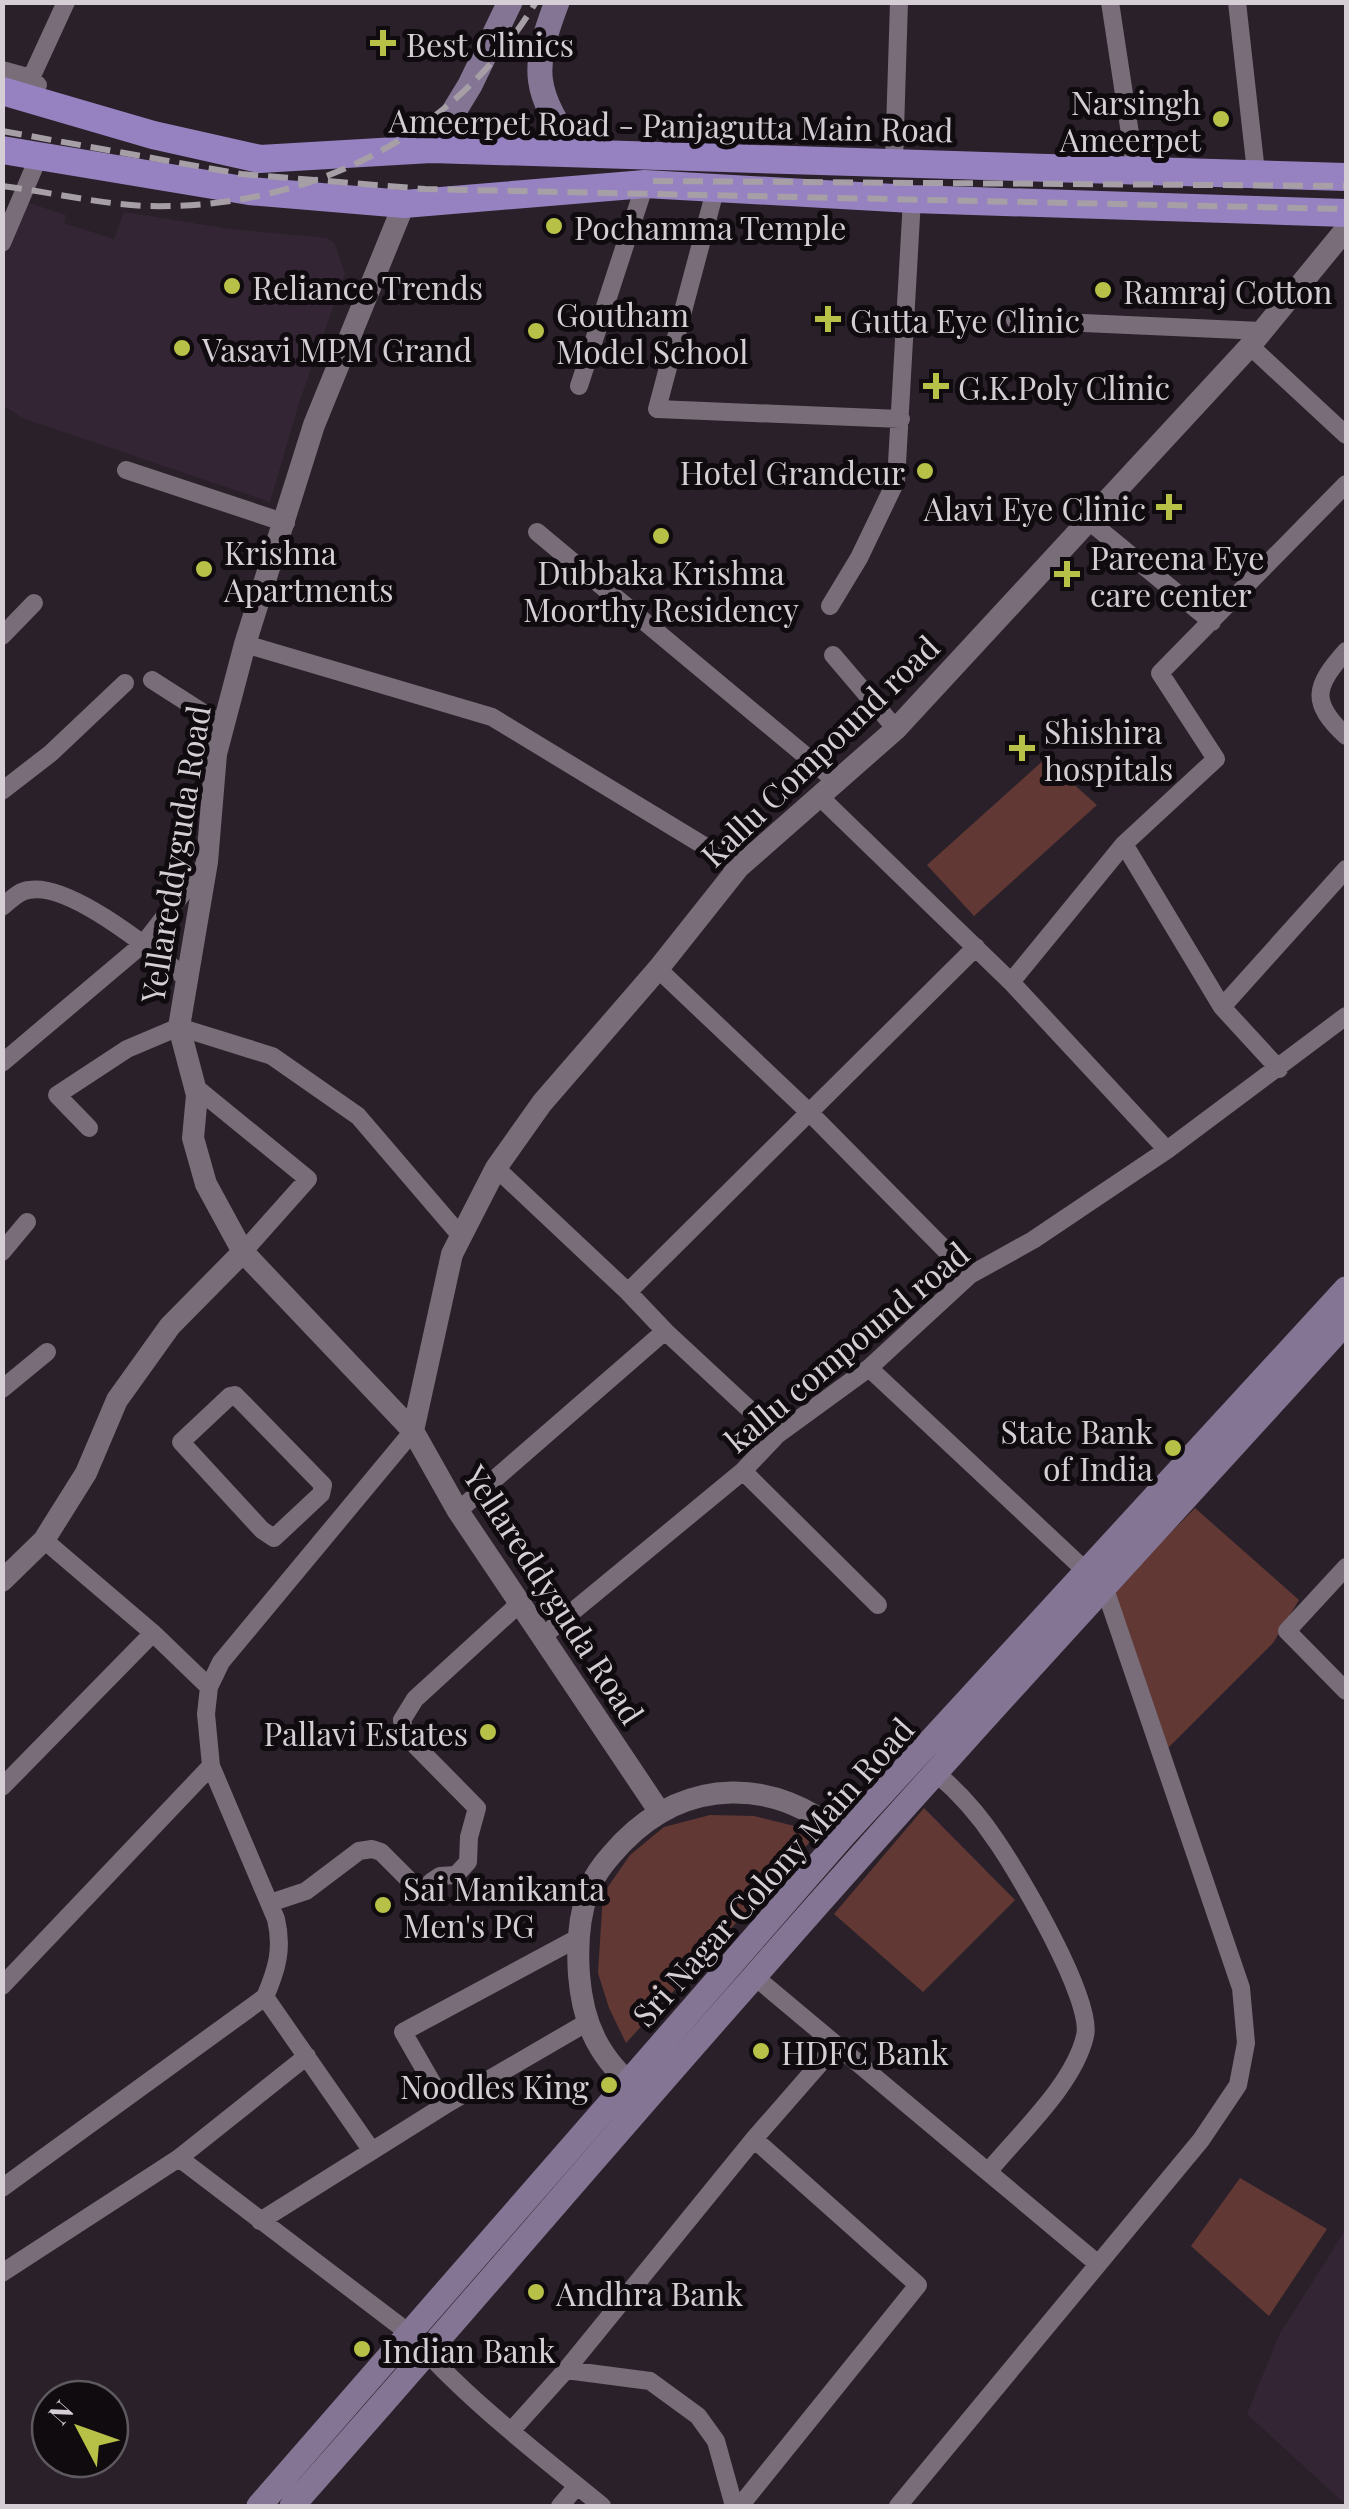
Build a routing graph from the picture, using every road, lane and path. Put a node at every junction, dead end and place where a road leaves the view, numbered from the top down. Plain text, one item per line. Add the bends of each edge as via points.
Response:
1 (66, 2) edge
2 (510, 2) edge
3 (557, 2) edge
4 (899, 2) edge
5 (1110, 2) edge
6 (1236, 2) edge
7 (2, 70) edge
8 (31, 78) junction
9 (2, 91) edge
10 (62, 108) junction
11 (431, 149) junction
12 (2, 150) edge
13 (575, 152) junction
14 (38, 156) junction
15 (894, 162) junction
16 (1256, 172) junction
17 (1136, 173) junction
18 (1346, 176) edge
19 (645, 184) junction
20 (716, 188) junction
21 (912, 199) junction
22 (404, 204) junction
23 (1346, 213) edge
24 (1346, 229) edge
25 (2, 243) edge
26 (1015, 320) dead end
27 (1256, 338) junction
28 (580, 386) dead end
29 (901, 420) junction
30 (1346, 435) edge
31 (126, 470) dead end
32 (1346, 484) edge
33 (1089, 521) junction
34 (286, 523) junction
35 (537, 532) dead end
36 (34, 603) dead end
37 (830, 606) dead end
38 (1212, 622) junction
39 (2, 636) edge
40 (246, 644) junction
41 (1346, 651) edge
42 (832, 655) dead end
43 (152, 680) dead end
44 (125, 683) dead end
45 (224, 726) junction
46 (896, 729) junction
47 (1346, 736) edge
48 (2, 790) edge
49 (828, 790) junction
50 (1124, 844) junction
51 (206, 862) junction
52 (739, 867) junction
53 (1346, 869) edge
54 (2, 907) edge
55 (144, 943) junction
56 (976, 947) junction
57 (658, 968) junction
58 (187, 978) junction
59 (1011, 982) junction
60 (1222, 1007) junction
61 (1346, 1016) edge
62 (178, 1027) junction
63 (2, 1063) edge
64 (1279, 1069) junction
65 (194, 1086) junction
66 (811, 1114) junction
67 (89, 1128) dead end
68 (1167, 1150) junction
69 (496, 1168) junction
70 (27, 1222) dead end
71 (460, 1235) junction
72 (2, 1252) edge
73 (244, 1252) junction
74 (970, 1275) junction
75 (1346, 1289) edge
76 (628, 1292) junction
77 (1346, 1322) edge
78 (665, 1330) junction
79 (47, 1352) dead end
80 (869, 1368) junction
81 (2, 1389) edge
82 (412, 1431) junction
83 (777, 1436) junction
84 (743, 1471) junction
85 (316, 1498) junction
86 (458, 1511) junction
87 (340, 1518) junction
88 (291, 1522) junction
89 (44, 1540) junction
90 (316, 1546) junction
91 (1346, 1567) edge
92 (1084, 1572) junction
93 (2, 1581) edge
94 (1106, 1589) junction
95 (520, 1603) junction
96 (878, 1605) dead end
97 (152, 1633) junction
98 (544, 1636) junction
99 (209, 1687) junction
100 (1346, 1692) edge
101 (211, 1766) junction
102 (936, 1773) junction
103 (2, 1787) edge
104 (660, 1811) junction
105 (843, 1836) junction
106 (410, 1881) dead end
107 (431, 1882) dead end
108 (270, 1903) junction
109 (576, 1939) junction
110 (754, 1976) junction
111 (2, 1986) edge
112 (264, 1997) junction
113 (586, 2023) junction
114 (836, 2045) junction
115 (308, 2056) junction
116 (638, 2091) junction
117 (445, 2105) junction
118 (754, 2139) junction
119 (372, 2151) junction
120 (179, 2158) junction
121 (988, 2172) junction
122 (2, 2188) edge
123 (260, 2221) junction
124 (1098, 2264) junction
125 (2, 2273) edge
126 (409, 2333) junction
127 (427, 2354) junction
128 (566, 2370) junction
129 (511, 2430) junction
130 (577, 2486) junction
131 (259, 2506) edge
132 (292, 2506) edge
133 (560, 2506) edge
134 (602, 2506) edge
135 (737, 2506) edge
136 (898, 2506) edge

1 - 8 street
2 - 11 main road
3 - 13 main road via 538,69 546,108
4 - 15 street
5 - 17 street
6 - 16 street
7 - 8 street
8 - 10 street
9 - 10 highway, Ameerpet Road - Panjagutta Main Road
10 - 11 highway, Ameerpet Road - Panjagutta Main Road via 260,159
11 - 13 highway, Ameerpet Road - Panjagutta Main Road
12 - 14 highway, Ameerpet Road - Panjagutta Main Road
13 - 15 highway, Ameerpet Road - Panjagutta Main Road
14 - 22 highway, Ameerpet Road - Panjagutta Main Road via 249,192
14 - 25 street
15 - 17 highway, Ameerpet Road - Panjagutta Main Road
16 - 17 highway, Ameerpet Road - Panjagutta Main Road
16 - 18 highway, Ameerpet Road - Panjagutta Main Road
19 - 20 highway, Ameerpet Road - Panjagutta Main Road
19 - 22 highway, Ameerpet Road - Panjagutta Main Road
19 - 28 street
20 - 21 highway, Ameerpet Road - Panjagutta Main Road
20 - 29 street via 656,409
21 - 23 highway, Ameerpet Road - Panjagutta Main Road
21 - 29 street
22 - 34 street, Yellareddyguda Road via 314,425
24 - 27 street, Kallu Compound road
26 - 27 street
27 - 30 street
27 - 33 street, Kallu Compound road
29 - 37 street via 896,481
31 - 34 street
32 - 38 street
33 - 38 street
33 - 46 street, Kallu Compound road
34 - 40 street, Yellareddyguda Road
35 - 49 street
36 - 39 street
38 - 50 street via 1160,673 1216,759
40 - 45 street, Yellareddyguda Road
40 - 52 street via 492,717
41 - 47 street via 1318,699
42 - 46 street
43 - 45 street
44 - 48 street
45 - 51 street, Yellareddyguda Road
46 - 49 street, Kallu Compound road
49 - 52 street, Kallu Compound road
49 - 56 street
50 - 59 street
50 - 60 street
51 - 55 street
51 - 58 street, Yellareddyguda Road
52 - 57 street, Kallu Compound road
53 - 60 street
54 - 55 street via 23,890 37,889 90,908
55 - 58 street
55 - 63 street
56 - 59 street
56 - 66 street
57 - 66 street
57 - 69 street, Kallu Compound road via 542,1103
58 - 62 street, Yellareddyguda Road
59 - 68 street
60 - 64 street
61 - 64 street, kallu compound road
62 - 65 street, Yellareddyguda Road
62 - 67 street via 57,1095
62 - 71 street via 272,1056 358,1116
64 - 68 street, kallu compound road
65 - 73 street, Yellareddyguda Road via 193,1138 206,1184
65 - 73 street via 308,1179
66 - 74 street
66 - 76 street
68 - 74 street, kallu compound road
69 - 71 street, Kallu Compound road
69 - 76 street
70 - 72 street
71 - 82 street, Kallu Compound road
73 - 82 street, Yellareddyguda Road
73 - 89 street via 170,1326 118,1400 86,1473
74 - 80 street, kallu compound road
75 - 92 main road, Sri Nagar Colony Main Road
76 - 78 street
77 - 94 main road, Sri Nagar Colony Main Road
78 - 83 street
78 - 86 street
79 - 81 street
80 - 83 street, kallu compound road
80 - 92 street
82 - 86 street, Yellareddyguda Road
82 - 87 street
83 - 84 street, kallu compound road
84 - 96 street
84 - 98 street, kallu compound road
85 - 87 street
85 - 88 street
85 - 88 street via 323,1485 235,1395 182,1440 270,1537
86 - 95 street, Yellareddyguda Road
87 - 90 street
88 - 90 street
89 - 93 street
89 - 97 street
90 - 99 street via 221,1662
91 - 100 street via 1287,1631
92 - 94 street
92 - 105 main road, Sri Nagar Colony Main Road
94 - 102 main road, Sri Nagar Colony Main Road
94 - 124 street via 1242,1988 1246,2042 1238,2085 1220,2112
95 - 98 street, Yellareddyguda Road
95 - 107 street via 415,1699 402,1720 406,1735 477,1808 468,1862 456,1875
97 - 99 street
97 - 103 street
98 - 104 street, Yellareddyguda Road
99 - 101 street
101 - 108 street
101 - 111 street
102 - 110 main road, Sri Nagar Colony Main Road
102 - 121 street via 998,1843 1050,1934 1087,2030 1077,2064
104 - 105 street via 698,1796 751,1792 798,1805
104 - 109 street via 603,1863 588,1890
105 - 116 main road, Sri Nagar Colony Main Road
106 - 108 street via 382,1852 359,1851 306,1891
108 - 112 street via 281,1940 278,1968
109 - 113 street
109 - 117 street via 403,2032
110 - 114 street
110 - 116 main road, Sri Nagar Colony Main Road
112 - 115 street
112 - 122 street
113 - 116 street via 603,2054
113 - 117 street
114 - 118 street
114 - 121 street
115 - 119 street
115 - 120 street
116 - 126 main road, Sri Nagar Colony Main Road
116 - 127 main road, Sri Nagar Colony Main Road
117 - 119 street
118 - 128 street
118 - 135 street via 918,2285
119 - 123 street
120 - 123 street
120 - 125 street
121 - 124 street
123 - 126 street
124 - 136 street
126 - 127 street
126 - 131 main road, Sri Nagar Colony Main Road
127 - 129 street
127 - 132 main road, Sri Nagar Colony Main Road
128 - 129 street
128 - 135 street via 650,2381 698,2416 716,2441
129 - 130 street
130 - 133 street
130 - 134 street

